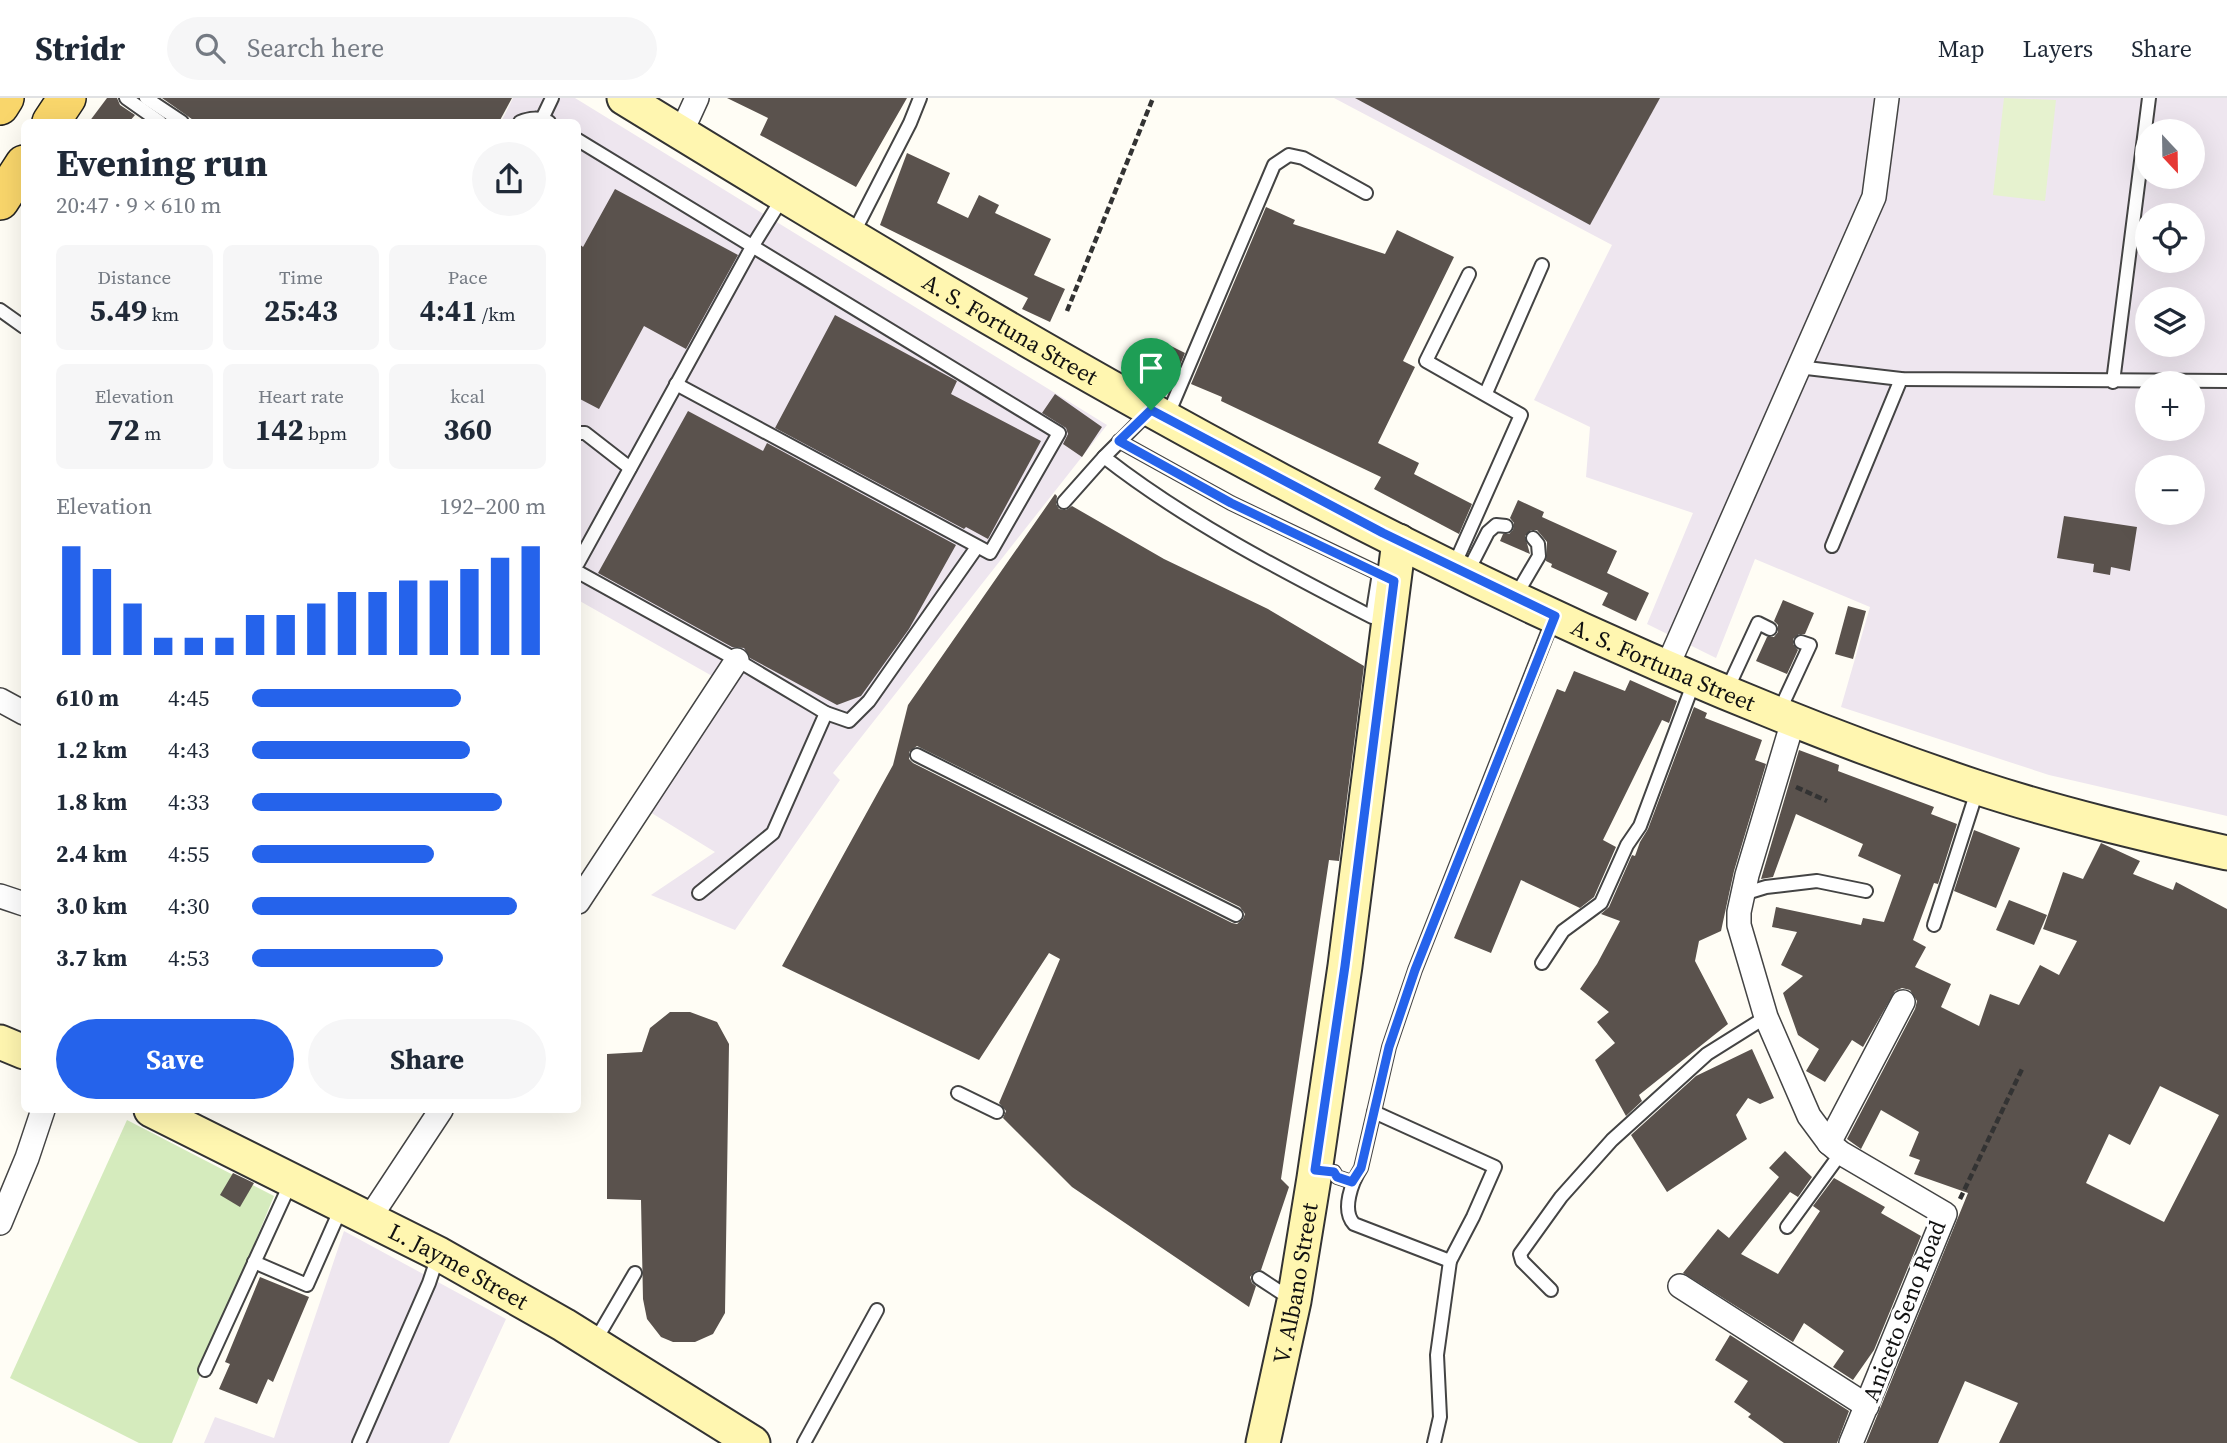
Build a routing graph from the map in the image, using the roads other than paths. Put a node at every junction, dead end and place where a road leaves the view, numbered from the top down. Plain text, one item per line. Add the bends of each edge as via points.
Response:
1 (5, 98) edge
2 (67, 98) edge
3 (126, 98) edge
4 (146, 98) edge
5 (552, 98) edge
6 (624, 98) edge
7 (697, 98) edge
8 (920, 98) edge
9 (1887, 98) edge
10 (2149, 98) edge
11 (0, 106) edge
12 (53, 119) edge
13 (156, 119) edge
14 (177, 119) edge
15 (546, 119) edge
16 (681, 133) junction
17 (581, 142) edge
18 (21, 169) edge
19 (1366, 192) dead end
20 (784, 196) junction
21 (0, 201) edge
22 (851, 237) junction
23 (752, 247) junction
24 (1542, 265) dead end
25 (1469, 274) dead end
26 (0, 310) edge
27 (21, 325) edge
28 (1798, 367) junction
29 (1901, 379) junction
30 (2113, 382) junction
31 (2227, 382) edge
32 (676, 384) junction
33 (1486, 393) junction
34 (1159, 414) junction
35 (581, 433) edge
36 (1119, 441) junction
37 (1104, 457) junction
38 (630, 468) junction
39 (1064, 502) dead end
40 (1506, 526) dead end
41 (1533, 538) dead end
42 (1832, 546) dead end
43 (977, 547) junction
44 (1386, 556) junction
45 (581, 558) edge
46 (1459, 572) junction
47 (581, 574) edge
48 (1515, 598) junction
49 (1555, 616) junction
50 (1770, 629) dead end
51 (1801, 642) dead end
52 (737, 660) junction
53 (1681, 673) junction
54 (1726, 692) junction
55 (0, 700) edge
56 (21, 711) edge
57 (826, 713) junction
58 (1785, 718) junction
59 (916, 755) dead end
60 (1979, 787) junction
61 (2227, 853) edge
62 (1866, 891) dead end
63 (699, 893) dead end
64 (1743, 894) junction
65 (0, 896) edge
66 (581, 897) edge
67 (21, 903) edge
68 (1236, 915) dead end
69 (1934, 925) dead end
70 (1542, 963) dead end
71 (1903, 1002) dead end
72 (1766, 1017) junction
73 (0, 1042) edge
74 (21, 1051) edge
75 (958, 1093) dead end
76 (997, 1112) dead end
77 (1374, 1112) junction
78 (42, 1113) edge
79 (161, 1113) edge
80 (438, 1113) edge
81 (1835, 1148) junction
82 (1322, 1175) junction
83 (292, 1179) junction
84 (1352, 1182) junction
85 (356, 1212) junction
86 (0, 1223) edge
87 (1787, 1227) dead end
88 (439, 1254) junction
89 (1450, 1261) junction
90 (254, 1262) junction
91 (635, 1273) dead end
92 (1259, 1278) dead end
93 (1680, 1286) dead end
94 (1551, 1290) dead end
95 (1294, 1301) junction
96 (877, 1310) dead end
97 (593, 1343) junction
98 (205, 1370) dead end
99 (1867, 1406) junction
100 (359, 1443) edge
101 (754, 1443) edge
102 (804, 1443) edge
103 (1264, 1443) edge
104 (1434, 1443) edge
105 (1851, 1443) edge

1 - 11 main road
2 - 12 main road
3 - 13 lane
4 - 14 lane
5 - 15 lane
6 - 16 main road, A. S. Fortuna Street
7 - 16 street
8 - 22 lane
9 - 28 street via 1874,197
10 - 30 lane
16 - 20 main road, A. S. Fortuna Street
17 - 23 lane
18 - 21 main road
19 - 34 lane via 1304,158 1289,155 1274,164
20 - 22 main road, A. S. Fortuna Street
20 - 23 lane
22 - 34 main road, A. S. Fortuna Street
23 - 32 lane
23 - 43 lane via 1059,432 990,553
24 - 33 lane
25 - 33 lane via 1426,361
26 - 27 lane
28 - 29 lane
28 - 53 street
29 - 30 lane
29 - 42 lane
30 - 31 lane
32 - 38 lane
32 - 43 lane
33 - 46 lane via 1521,415
34 - 36 lane
34 - 44 main road, A. S. Fortuna Street
35 - 38 lane
36 - 37 lane
36 - 44 lane via 1231,503
37 - 39 lane
37 - 44 lane via 1178,510 1372,617
38 - 45 lane
40 - 46 lane via 1496,525 1488,531
41 - 48 lane via 1539,556
43 - 57 lane via 869,701 849,721
44 - 46 main road, A. S. Fortuna Street
44 - 82 main road, V. Albano Street
46 - 48 main road, A. S. Fortuna Street
47 - 52 lane
48 - 49 main road, A. S. Fortuna Street
49 - 53 main road, A. S. Fortuna Street
49 - 77 lane via 1415,970 1389,1047
50 - 54 lane via 1758,623
51 - 58 lane via 1810,645
52 - 57 lane
52 - 66 street
53 - 54 main road, A. S. Fortuna Street
53 - 70 lane via 1640,826 1601,902 1563,931
54 - 58 main road, A. S. Fortuna Street
55 - 56 street
57 - 63 lane via 773,833
58 - 60 main road, A. S. Fortuna Street
58 - 64 street, Aniceto Seno Road via 1776,778
59 - 68 lane
60 - 61 main road, A. S. Fortuna Street
60 - 69 lane
62 - 64 lane via 1817,881
64 - 72 street, Aniceto Seno Road via 1738,925
65 - 67 street
71 - 81 street
72 - 81 street, Aniceto Seno Road via 1809,1116
72 - 94 lane via 1707,1054 1612,1140 1561,1197 1520,1254
73 - 74 main road
75 - 76 lane
77 - 84 lane via 1361,1168
77 - 89 lane via 1494,1167
78 - 86 street
79 - 83 main road, L. Jayme Street
80 - 85 street
81 - 87 lane
81 - 99 street, Aniceto Seno Road via 1945,1214
82 - 84 lane
82 - 95 main road, V. Albano Street
83 - 85 main road, L. Jayme Street
83 - 90 lane
84 - 89 lane via 1348,1215 1354,1224
85 - 88 main road, L. Jayme Street
85 - 90 lane via 307,1285
88 - 97 main road, L. Jayme Street
88 - 100 lane
89 - 104 lane via 1437,1355 1440,1417
90 - 98 lane
91 - 97 lane
92 - 95 lane
93 - 99 street
95 - 103 main road, V. Albano Street
96 - 102 lane
97 - 101 main road, L. Jayme Street
99 - 105 street, Aniceto Seno Road

